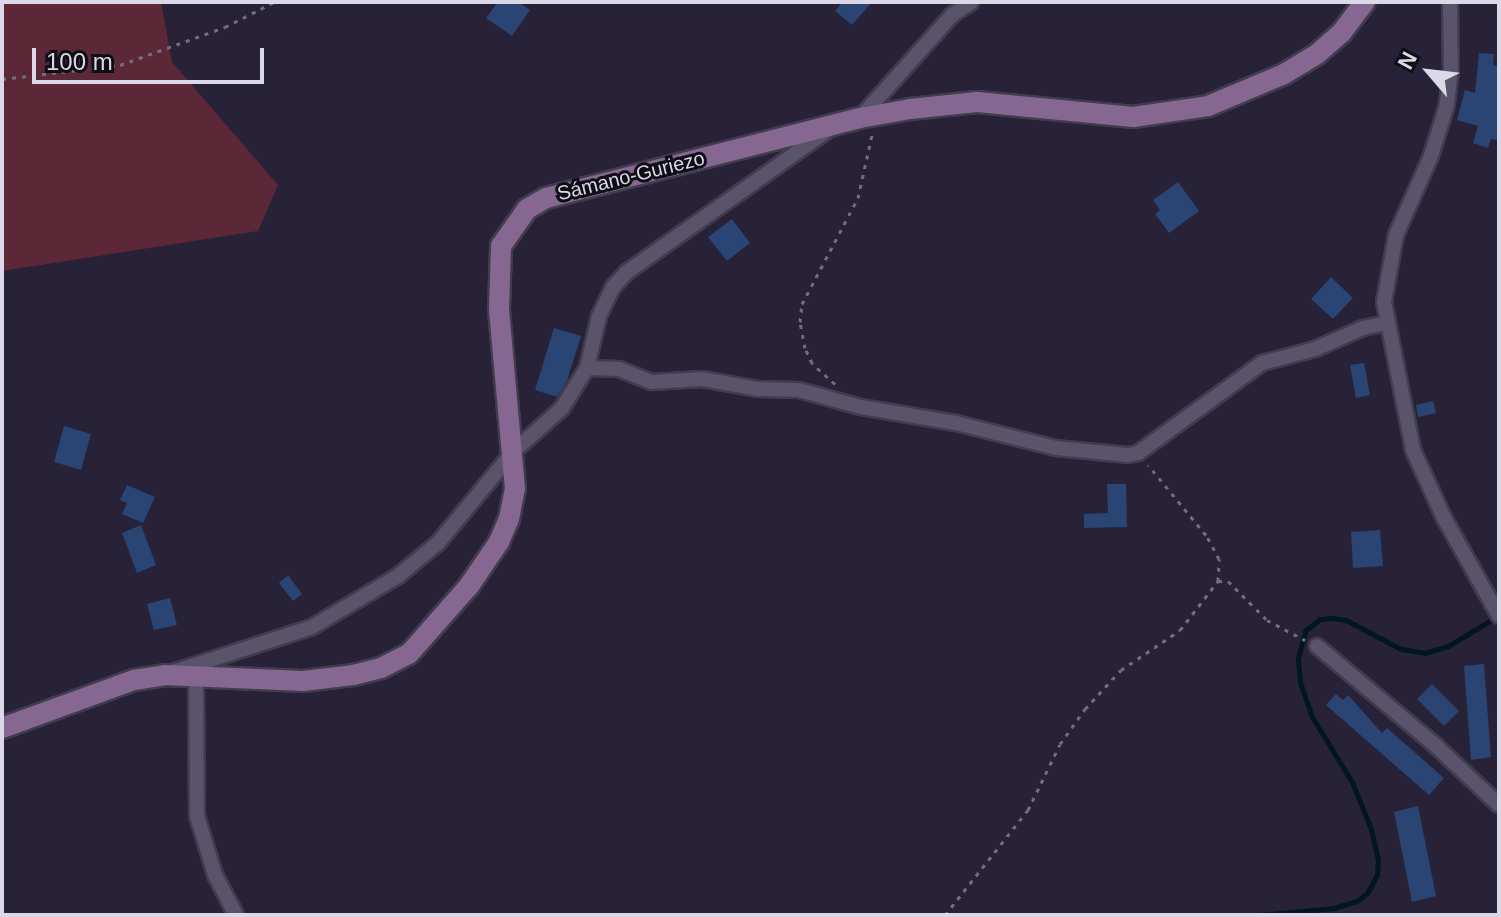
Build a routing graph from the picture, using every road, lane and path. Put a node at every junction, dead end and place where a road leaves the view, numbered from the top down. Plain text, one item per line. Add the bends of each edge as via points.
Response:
1 (274, 2) edge
2 (941, 2) edge
3 (971, 2) edge
4 (1365, 2) edge
5 (1450, 2) edge
6 (952, 15) junction
7 (2, 79) edge
8 (866, 117) junction
9 (837, 124) junction
10 (1386, 323) junction
11 (587, 368) junction
12 (861, 407) junction
13 (513, 452) junction
14 (1138, 453) junction
15 (1218, 581) junction
16 (1499, 616) edge
17 (1314, 645) joint
18 (158, 676) junction
19 (196, 676) junction
20 (2, 728) edge
21 (1499, 805) edge
22 (236, 915) edge
23 (945, 915) edge

1 - 7 path via 225,27 120,65
2 - 6 street
3 - 6 street
4 - 8 street, Sámano-Guriezo via 1317,54 1239,95 1192,110 1133,117 977,102
5 - 10 street via 1446,108 1396,235 1386,277
6 - 8 street
8 - 9 street, Sámano-Guriezo
8 - 12 path via 871,140 858,198 802,304 800,322 812,363
9 - 11 street via 627,272 599,316
9 - 13 street, Sámano-Guriezo via 572,190 527,209 501,246 498,276
10 - 14 street via 1262,363
10 - 16 street via 1413,450
11 - 12 street via 619,369 652,382 702,379 799,390
11 - 13 street via 562,408
12 - 14 street via 1056,448
13 - 18 street via 438,543 363,599 312,627
13 - 19 street, Sámano-Guriezo via 515,489 499,542 448,614 409,654 381,668 303,681
14 - 15 path via 1206,535 1219,559
15 - 17 path via 1228,581 1267,620
15 - 23 path via 1180,630 1121,670 1085,709 1060,744 1028,810
17 - 21 street
18 - 19 street, Sámano-Guriezo
18 - 20 street, Sámano-Guriezo via 96,691
19 - 22 street via 197,816 215,875

